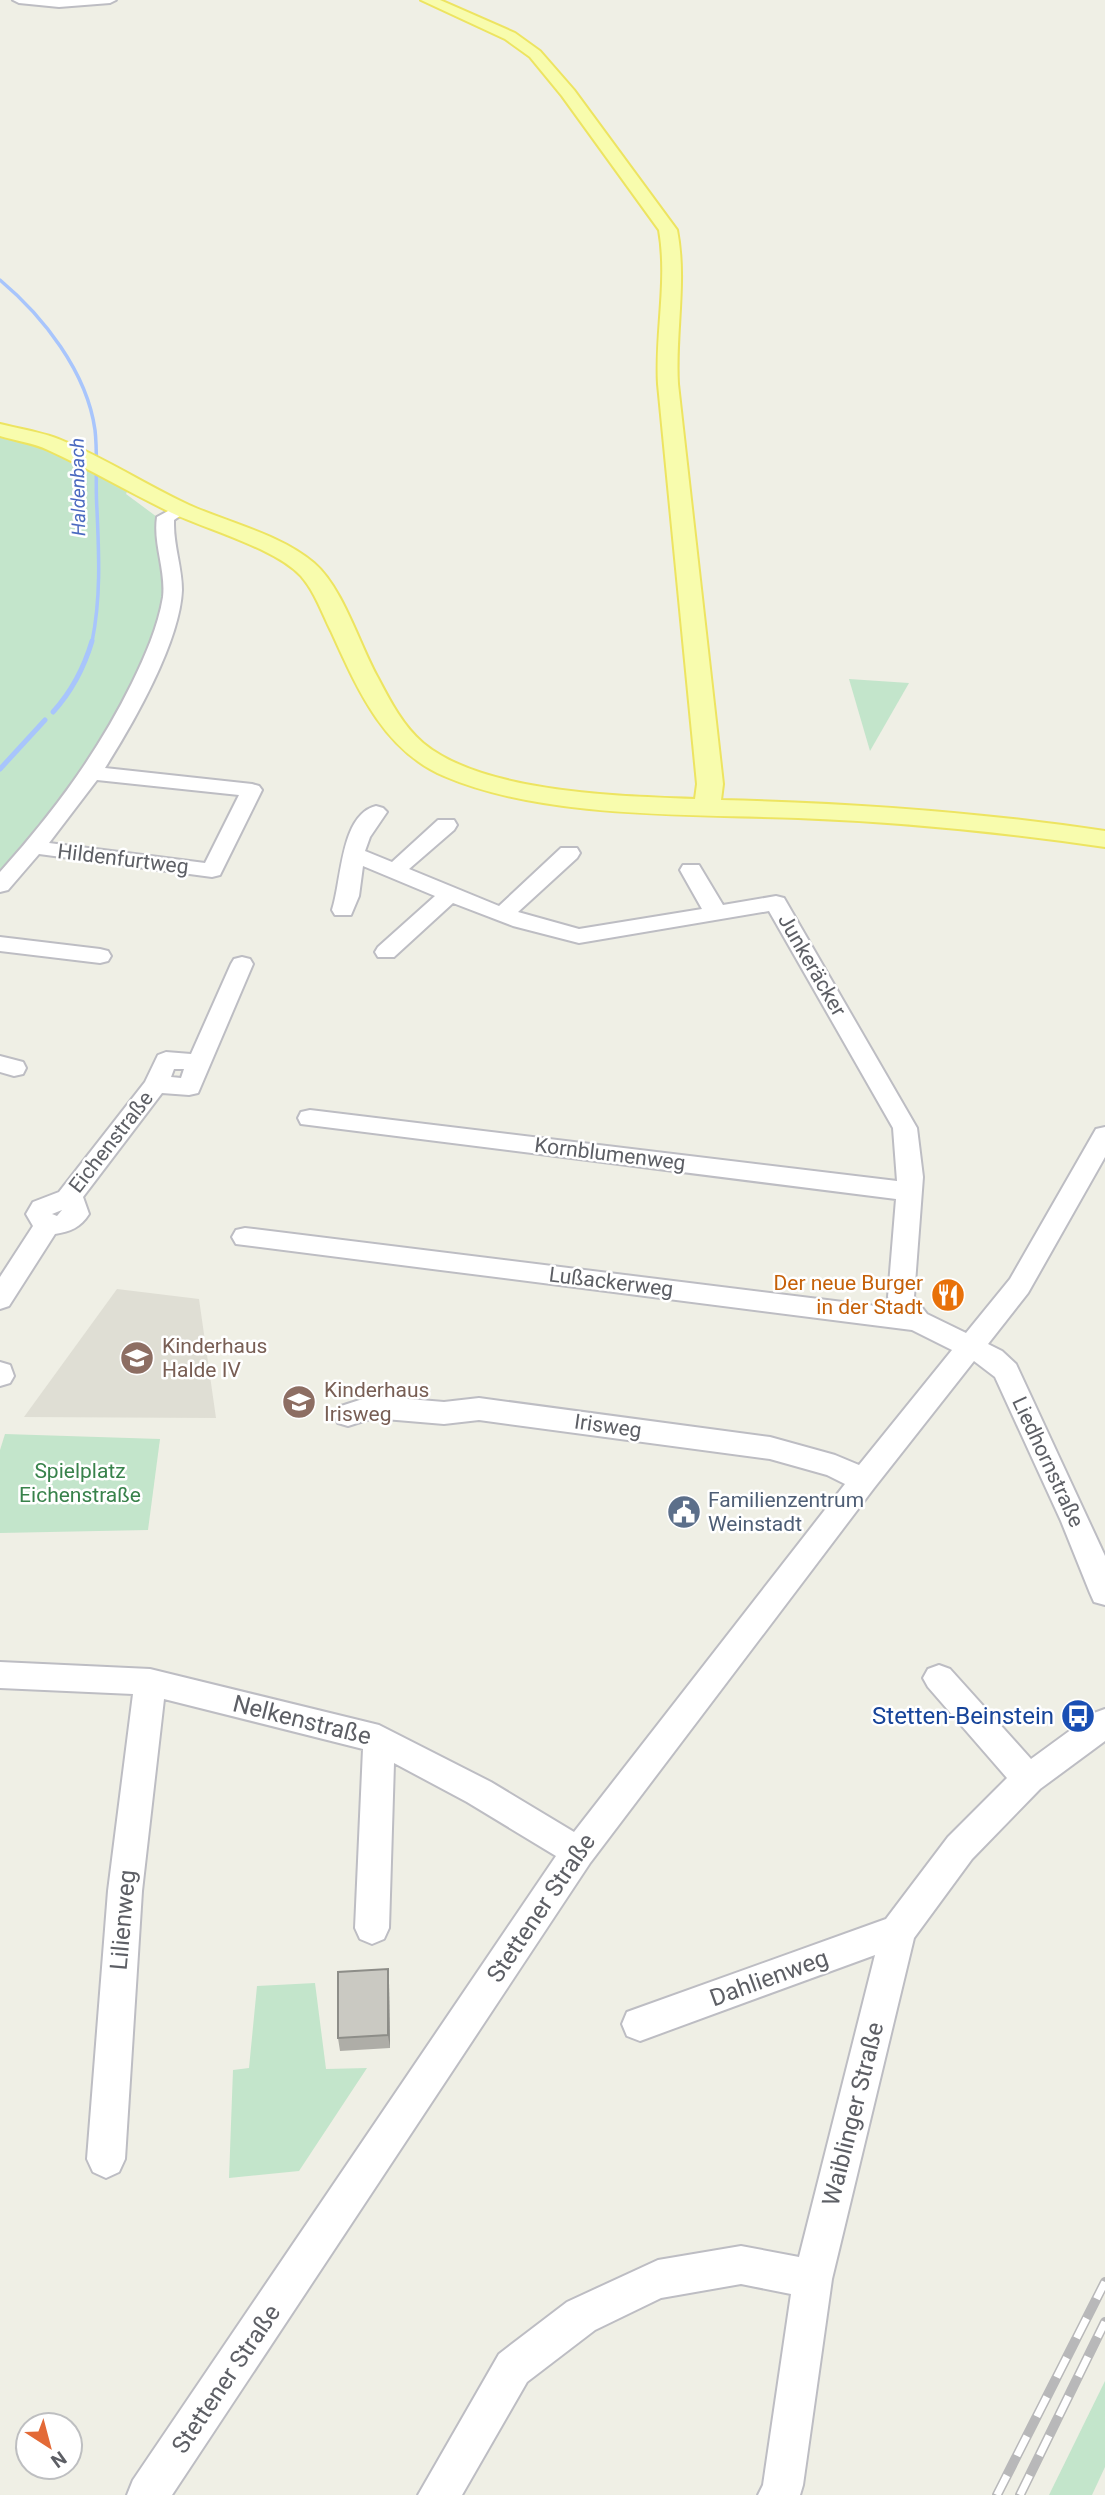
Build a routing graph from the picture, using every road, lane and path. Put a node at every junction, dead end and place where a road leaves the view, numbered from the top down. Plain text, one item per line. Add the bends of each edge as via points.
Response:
1 (19, 0) edge
2 (110, 0) edge
3 (428, 0) edge
4 (0, 430) edge
5 (181, 509) junction
6 (706, 758) junction
7 (91, 774) junction
8 (707, 807) junction
9 (814, 811) junction
10 (376, 812) dead end
11 (446, 825) dead end
12 (1105, 839) edge
13 (33, 847) junction
14 (352, 853) junction
15 (569, 853) dead end
16 (395, 870) junction
17 (691, 870) dead end
18 (0, 885) edge
19 (451, 893) junction
20 (343, 910) dead end
21 (504, 913) junction
22 (716, 913) junction
23 (0, 944) edge
24 (386, 953) dead end
25 (100, 956) dead end
26 (242, 964) dead end
27 (310, 1118) dead end
28 (1105, 1135) edge
29 (909, 1189) junction
30 (245, 1237) dead end
31 (0, 1299) edge
32 (917, 1321) junction
33 (971, 1347) junction
34 (348, 1415) dead end
35 (864, 1480) junction
36 (1105, 1592) edge
37 (0, 1675) edge
38 (939, 1678) dead end
39 (150, 1682) junction
40 (1105, 1723) edge
41 (379, 1739) junction
42 (1028, 1779) junction
43 (578, 1852) junction
44 (372, 1928) dead end
45 (898, 1931) junction
46 (640, 2024) dead end
47 (106, 2159) dead end
48 (813, 2279) junction
49 (148, 2495) edge
50 (439, 2495) edge
51 (779, 2495) edge

1 - 2 street via 73,4
3 - 6 main road via 510,36 535,54 668,230 673,257 667,384
4 - 5 main road via 53,444
5 - 7 street via 166,517 163,526 173,595 155,657
5 - 8 main road via 286,554 307,569 321,586 388,719 415,750 432,761 518,790
6 - 8 main road
6 - 9 main road via 727,780 752,796
7 - 13 street
7 - 13 street, Hildenfurtweg via 252,790 212,870
8 - 9 main road
9 - 12 main road
10 - 14 street
11 - 16 street
13 - 18 street
14 - 16 street, Junkeräcker
14 - 20 street via 351,892
15 - 21 street
16 - 19 street, Junkeräcker
17 - 22 street
19 - 21 street, Junkeräcker
19 - 24 street
21 - 22 street, Junkeräcker via 579,936
22 - 29 street, Junkeräcker via 776,903 897,1110 909,1146
23 - 25 street
26 - 31 street, Eichenstraße via 189,1087 156,1084 66,1200 42,1208 39,1214 48,1224
27 - 29 street, Kornblumenweg
28 - 33 street, Stettener Straße via 1018,1286
29 - 32 street, Junkeräcker via 901,1297
30 - 32 street, Lußackerweg
32 - 33 street, Lußackerweg
33 - 35 street, Stettener Straße
33 - 36 street, Liedhornstraße via 1006,1371
34 - 35 street, Irisweg via 372,1407 444,1413 479,1409 770,1448 835,1466
35 - 43 street, Stettener Straße
37 - 39 street, Nelkenstraße
38 - 42 street
39 - 41 street, Nelkenstraße
39 - 47 street, Lilienweg via 125,1891
40 - 42 street, Waiblinger Straße
41 - 43 street, Nelkenstraße
41 - 44 street
42 - 45 street, Waiblinger Straße via 960,1848
43 - 49 street, Stettener Straße
45 - 46 street, Dahlienweg
45 - 48 street, Waiblinger Straße
48 - 50 street via 741,2265 658,2279 581,2316 513,2368
48 - 51 street, Waiblinger Straße

